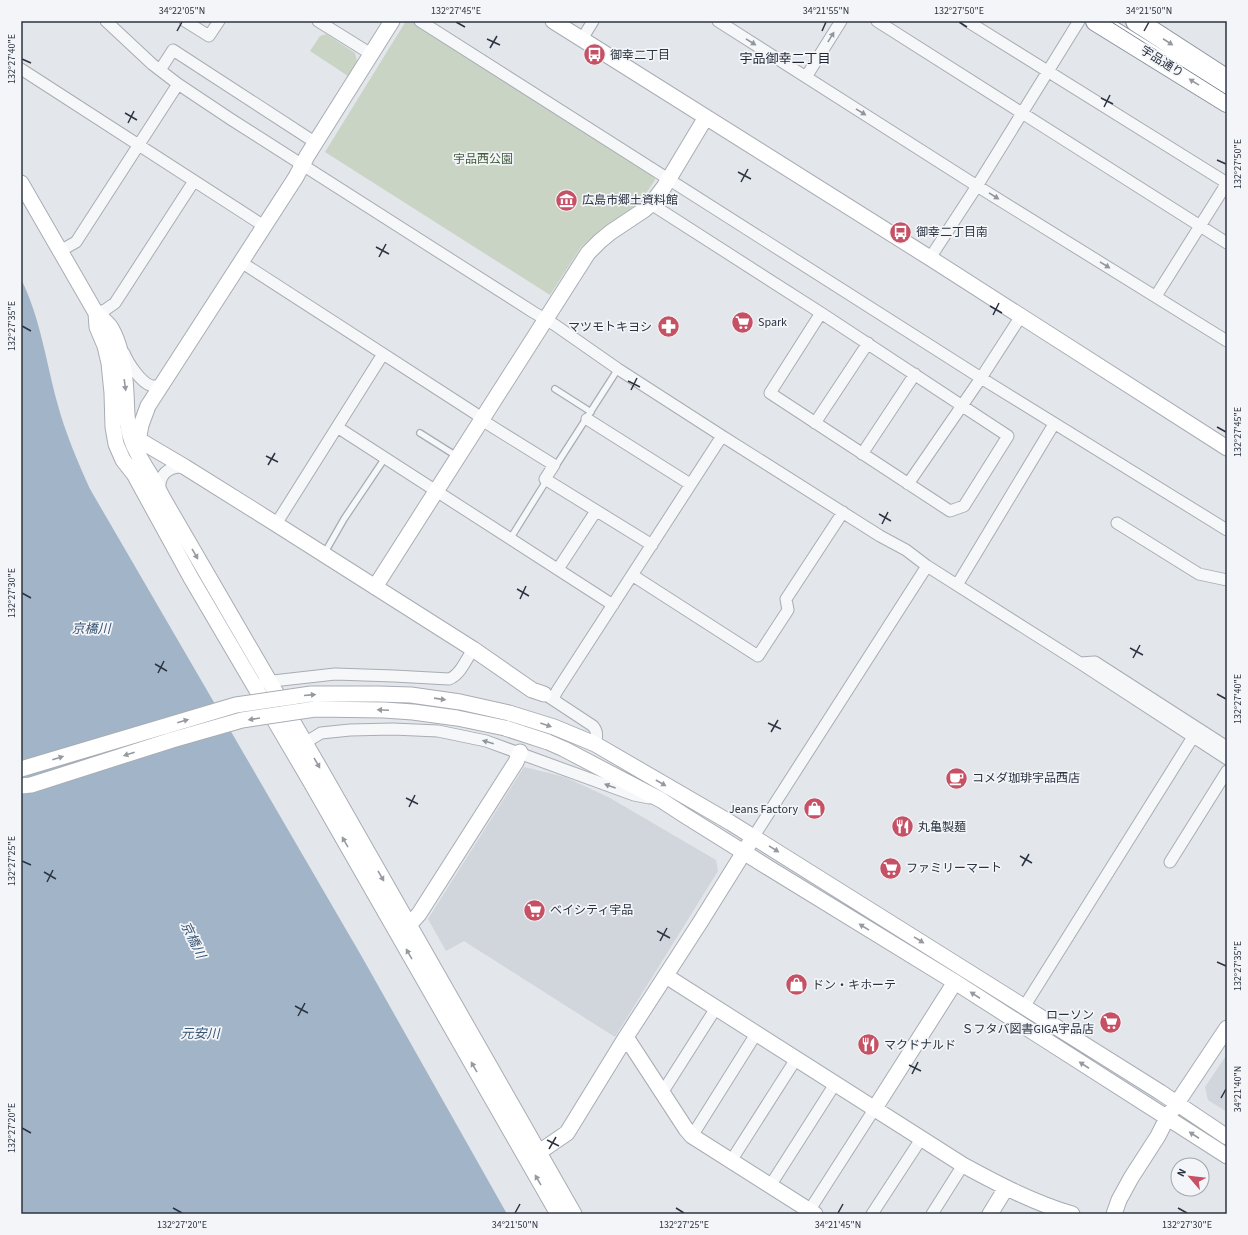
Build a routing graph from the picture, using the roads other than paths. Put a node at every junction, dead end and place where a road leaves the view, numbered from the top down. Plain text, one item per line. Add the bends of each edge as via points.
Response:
1 (106, 21) edge
2 (185, 21) edge
3 (219, 21) edge
4 (318, 21) edge
5 (392, 21) edge
6 (420, 21) edge
7 (553, 21) edge
8 (593, 21) edge
9 (718, 21) edge
10 (841, 21) edge
11 (877, 21) edge
12 (968, 21) edge
13 (1079, 21) edge
14 (1096, 21) edge
15 (1136, 21) edge
16 (582, 39) junction
17 (371, 54) junction
18 (21, 69) edge
19 (160, 70) junction
20 (1048, 72) junction
21 (1225, 74) edge
22 (806, 77) junction
23 (178, 84) junction
24 (1227, 102) edge
25 (1022, 112) junction
26 (706, 118) junction
27 (316, 143) junction
28 (138, 145) junction
29 (302, 165) junction
30 (668, 179) junction
31 (194, 181) junction
32 (1227, 183) edge
33 (21, 184) edge
34 (977, 186) junction
35 (651, 204) junction
36 (264, 226) junction
37 (1200, 226) junction
38 (1227, 243) edge
39 (60, 251) junction
40 (930, 258) junction
41 (241, 262) junction
42 (1156, 296) junction
43 (96, 313) junction
44 (821, 313) junction
45 (1021, 316) junction
46 (545, 319) junction
47 (110, 326) junction
48 (1227, 341) edge
49 (868, 343) junction
50 (383, 354) junction
51 (618, 369) junction
52 (916, 374) junction
53 (981, 378) junction
54 (162, 386) junction
55 (555, 389) dead end
56 (112, 393) junction
57 (963, 405) junction
58 (148, 406) junction
59 (589, 415) junction
60 (482, 419) junction
61 (127, 422) junction
62 (816, 424) junction
63 (1054, 424) junction
64 (337, 427) junction
65 (420, 433) dead end
66 (722, 436) junction
67 (1227, 448) edge
68 (137, 453) junction
69 (862, 454) junction
70 (458, 457) junction
71 (385, 458) junction
72 (554, 465) junction
73 (185, 467) junction
74 (545, 479) junction
75 (690, 484) junction
76 (908, 484) junction
77 (436, 491) junction
78 (162, 497) junction
79 (596, 511) junction
80 (843, 512) junction
81 (1117, 523) dead end
82 (276, 524) junction
83 (1227, 530) edge
84 (510, 539) junction
85 (652, 545) junction
86 (323, 554) junction
87 (927, 566) junction
88 (558, 570) junction
89 (632, 575) junction
90 (191, 578) junction
91 (1227, 580) edge
92 (958, 585) junction
93 (375, 588) junction
94 (613, 604) junction
95 (472, 649) junction
96 (1080, 663) junction
97 (270, 682) junction
98 (254, 684) junction
99 (548, 696) junction
100 (1193, 737) junction
101 (595, 744) junction
102 (299, 746) junction
103 (1227, 747) edge
104 (520, 752) junction
105 (1227, 759) edge
106 (21, 770) edge
107 (1227, 771) edge
108 (21, 786) edge
109 (661, 800) junction
110 (754, 836) junction
111 (744, 852) junction
112 (1170, 862) dead end
113 (403, 928) junction
114 (666, 976) junction
115 (955, 982) junction
116 (1024, 1007) junction
117 (716, 1008) junction
118 (1227, 1028) edge
119 (756, 1034) junction
120 (626, 1038) junction
121 (796, 1059) junction
122 (835, 1084) junction
123 (662, 1092) junction
124 (1178, 1103) junction
125 (875, 1108) junction
126 (1167, 1118) junction
127 (692, 1136) junction
128 (1227, 1137) edge
129 (921, 1139) junction
130 (533, 1156) junction
131 (1227, 1156) edge
132 (731, 1161) junction
133 (963, 1165) junction
134 (770, 1186) junction
135 (1006, 1188) junction
136 (812, 1212) edge
137 (1054, 1212) edge
138 (558, 1214) edge
139 (574, 1214) edge
140 (872, 1214) edge
141 (932, 1214) edge
142 (990, 1214) edge
143 (1072, 1214) edge
144 (1114, 1214) edge

1 - 19 street
2 - 3 street via 209,36
4 - 17 street
5 - 17 street
6 - 30 street
7 - 16 street
8 - 16 street
9 -> 22 street
22 -> 10 street
11 - 25 street
12 - 20 street
13 - 20 street
24 -> 14 highway, 宇品通り
15 -> 21 highway, 宇品通り
16 - 26 street
17 - 27 street
18 - 28 street
19 - 23 street
19 - 27 street via 174,50
20 - 25 street
20 - 32 street
22 -> 34 street
23 - 28 street
23 - 29 street
25 - 34 street
25 - 37 street
26 - 30 street
26 - 40 street
27 - 29 street
28 - 31 street
28 - 39 street via 76,242
29 - 36 street
29 - 46 street
30 - 35 street
30 - 53 street
31 - 36 street
31 - 43 street via 115,302
32 - 37 street
33 - 39 street
34 - 40 street
34 -> 42 street
35 - 44 street
35 - 46 street via 594,247
36 - 41 street
37 - 38 street
37 - 42 street
39 - 43 street
40 - 45 street
41 - 50 street
41 - 54 street
42 - 48 street
43 - 47 street
43 - 56 street via 97,327 109,363
44 - 49 street
44 - 62 street via 770,394
45 - 53 street
45 - 67 street
46 - 51 street
46 - 60 street
47 - 54 street via 136,373 150,385
47 -> 61 street via 122,360
49 - 52 street
49 - 62 street
50 - 60 street
50 - 64 street
51 - 59 lane
51 - 66 street
52 - 57 street
52 - 69 street
53 - 57 street
53 - 63 street
54 - 58 street
55 - 59 lane
56 - 61 street
56 - 90 street via 116,444
57 - 76 street
57 - 76 street via 1008,436 964,506 950,511
58 - 61 street
58 - 61 street via 141,425
59 - 72 lane
59 - 75 street
60 - 70 street
60 - 72 street
61 - 68 street
61 - 73 street via 151,447
62 - 69 street
63 - 83 street
63 - 92 street
64 - 71 street
64 - 82 street
65 - 70 lane
66 - 75 street
66 - 80 street
68 - 78 street
68 - 90 street via 139,471 170,525
69 - 76 street
70 - 77 street
71 - 77 street
71 - 86 lane
72 - 74 street
73 - 78 street via 171,468 165,473 159,486
73 - 82 street
74 - 79 street
74 - 84 lane via 545,483
75 - 85 street
77 - 84 street
77 - 93 street
78 -> 97 street
79 - 85 street
79 - 88 street
80 - 87 street via 906,550
80 - 89 street via 786,599 788,610 758,656
81 - 91 street via 1199,574
82 - 86 street
84 - 88 street
85 - 89 street
86 - 93 street
87 - 92 street
87 - 110 street
88 - 94 street
89 - 94 street
90 - 98 street
92 - 96 street
93 - 95 street
94 - 99 street via 557,691
95 - 97 street via 457,674 449,679 335,674
95 - 99 street via 532,690
96 - 100 street
96 - 103 street via 1095,662
97 - 98 street
97 - 102 street
98 - 102 street
99 - 101 street via 593,726 597,738
100 - 105 street
100 - 116 street
106 -> 101 street, bridge via 236,705 311,694 378,694 460,702 509,713 554,727
101 -> 110 street
104 -> 102 street via 486,741 438,731 393,729 350,730 322,734
102 - 113 street
109 -> 104 street via 634,795
104 - 113 street via 512,769 419,914
107 - 112 street
109 -> 108 street, bridge via 580,756 505,728 457,718 384,710 316,710 242,720
109 - 111 street
110 - 111 street
110 -> 116 street
111 - 114 street
115 -> 111 street
113 - 130 street
114 - 117 street
114 - 120 street
115 - 125 street
126 -> 115 street
116 - 124 street
117 - 119 street
117 - 123 street
118 - 124 street
119 - 121 street
119 - 127 street
120 - 123 street
120 - 130 street via 567,1133
121 - 122 street
121 - 132 street
122 - 125 street
122 - 134 street
123 - 127 street
124 - 126 street
124 - 128 street
125 - 129 street
125 - 136 street
131 -> 126 street
126 - 144 street via 1131,1178
127 - 132 street
129 - 133 street
129 - 140 street
138 -> 130 street
130 - 139 street
132 - 134 street
133 - 135 street
133 - 141 street
134 - 136 street
135 - 137 street
135 - 142 street
137 - 143 street

